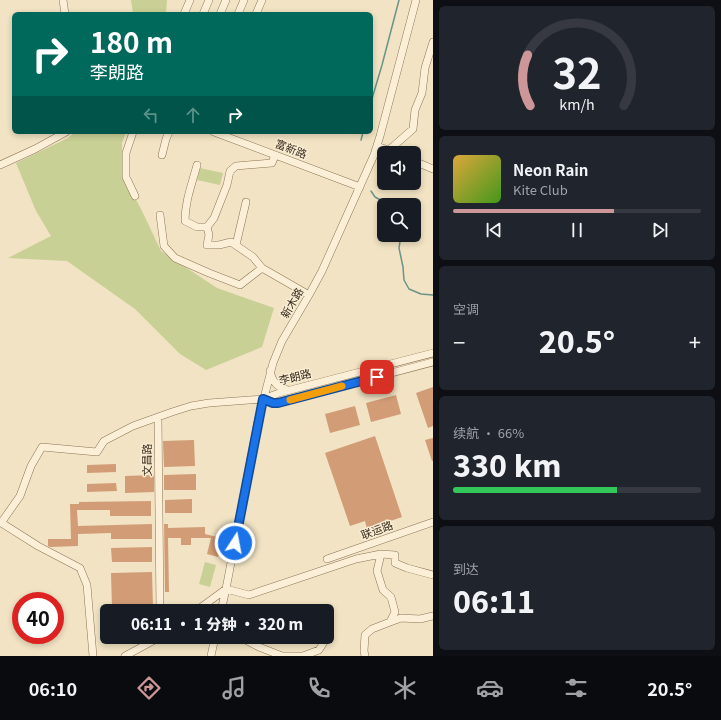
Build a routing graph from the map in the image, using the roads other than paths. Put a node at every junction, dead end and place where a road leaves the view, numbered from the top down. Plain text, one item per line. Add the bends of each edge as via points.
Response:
1 (63, 0) edge
2 (190, 0) edge
3 (209, 0) edge
4 (226, 0) edge
5 (244, 0) edge
6 (262, 0) edge
7 (416, 0) edge
8 (65, 12) edge
9 (185, 12) edge
10 (204, 12) edge
11 (221, 12) edge
12 (239, 12) edge
13 (257, 12) edge
14 (433, 42) edge
15 (62, 134) edge
16 (132, 134) edge
17 (168, 134) edge
18 (219, 134) edge
19 (377, 146) joint
20 (397, 146) edge
21 (162, 155) dead end
22 (275, 155) junction
23 (421, 164) edge
24 (0, 165) edge
25 (197, 165) dead end
26 (433, 169) edge
27 (360, 187) junction
28 (135, 196) dead end
29 (246, 202) dead end
30 (160, 215) dead end
31 (207, 227) junction
32 (236, 245) junction
33 (262, 268) junction
34 (309, 295) junction
35 (433, 353) edge
36 (433, 362) edge
37 (270, 371) junction
38 (290, 390) junction
39 (263, 399) junction
40 (158, 416) junction
41 (433, 522) edge
42 (1, 523) edge
43 (381, 554) junction
44 (327, 560) dead end
45 (433, 575) edge
46 (226, 589) junction
47 (160, 604) edge
48 (206, 604) edge
49 (223, 604) edge
50 (433, 616) edge
51 (390, 622) junction
52 (147, 644) edge
53 (213, 644) edge
54 (253, 644) edge
55 (323, 644) edge
56 (93, 656) edge
57 (125, 656) edge
58 (210, 656) edge
59 (366, 656) edge

1 - 8 street
2 - 9 street
3 - 10 street
4 - 11 street
5 - 12 street
6 - 13 street
7 - 19 street, 新木路
14 - 20 street via 424,68 422,93 415,110 413,129
15 - 24 street
16 - 28 street via 126,153 126,177
17 - 21 street
18 - 22 street, 富新路
19 - 27 street, 新木路
22 - 27 street, 富新路
22 - 31 street via 272,163 236,166 230,171 214,218
23 - 26 street
25 - 31 street via 188,192 185,221 196,227
27 - 34 street, 新木路
29 - 32 street
30 - 33 street via 164,246 175,258 240,285
31 - 32 street via 207,245 231,242
32 - 33 street via 253,257
33 - 34 street
34 - 37 street, 新木路 via 282,341
35 - 38 street, 李朗路
36 - 39 street, 李朗路 via 278,403
37 - 38 street via 277,385
37 - 39 street, 新木路
38 - 39 street, 李朗路
39 - 40 street via 209,403
39 - 46 street, 新木路
40 - 42 street via 104,441 97,452 42,447 31,466 20,496
40 - 47 street, 文昌路
41 - 44 street, 联运路
42 - 56 street via 80,568 87,585
43 - 45 street via 395,555 395,563
43 - 46 street via 356,559 249,595
43 - 51 street via 377,571 383,590 391,597 395,612
46 - 48 street
46 - 49 street, 新木路
50 - 51 street via 420,619 401,618
51 - 59 street via 372,629 365,635
52 - 57 street
53 - 58 street
54 - 55 street via 282,656 303,656 319,650

